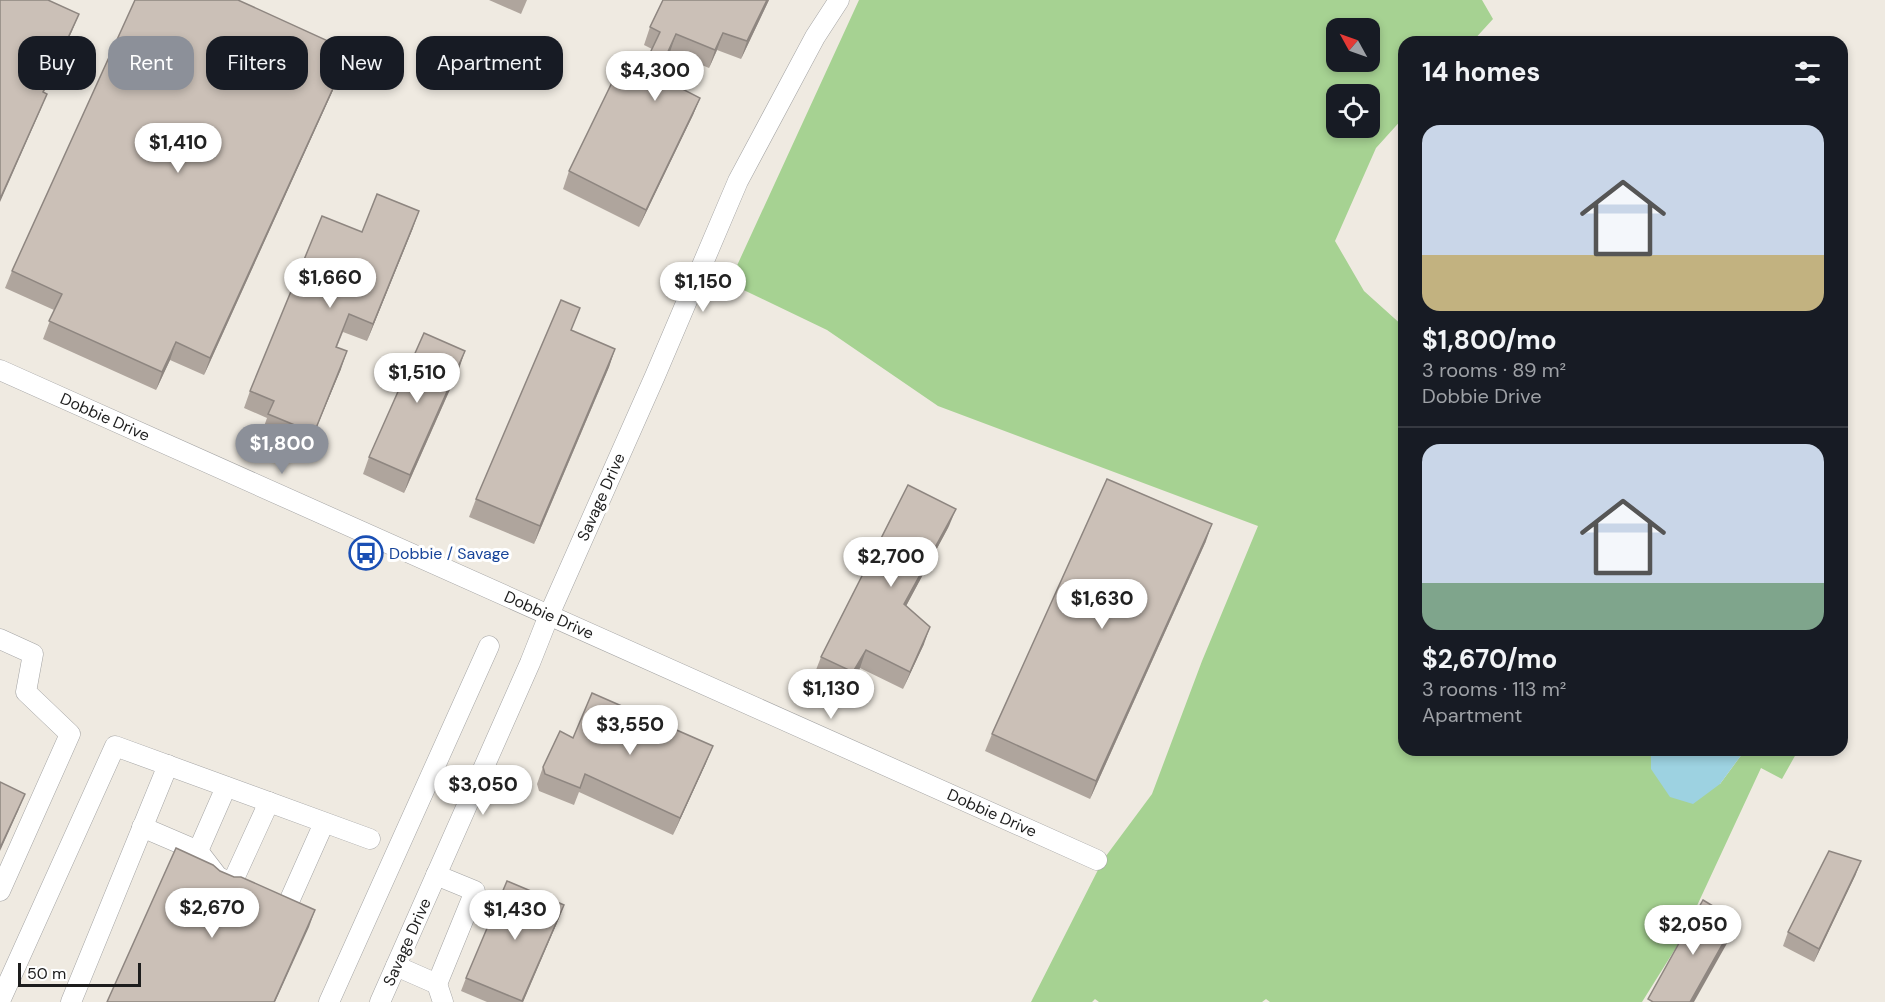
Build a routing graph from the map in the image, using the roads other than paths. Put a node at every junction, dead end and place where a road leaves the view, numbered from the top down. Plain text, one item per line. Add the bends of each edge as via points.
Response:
1 (839, 0) edge
2 (0, 370) edge
3 (549, 615) junction
4 (0, 639) edge
5 (489, 646) dead end
6 (168, 765) junction
7 (226, 787) junction
8 (269, 802) junction
9 (324, 823) junction
10 (142, 827) junction
11 (370, 839) dead end
12 (198, 851) junction
13 (1097, 860) dead end
14 (436, 875) junction
15 (0, 891) edge
16 (286, 906) edge
17 (396, 966) junction
18 (440, 993) edge
19 (0, 1000) edge
20 (71, 1002) edge
21 (329, 1002) edge
22 (380, 1002) edge

1 - 3 street, Savage Drive via 738,181
2 - 3 street, Dobbie Drive
3 - 13 street, Dobbie Drive
3 - 14 street, Savage Drive
4 - 15 street via 33,654 26,692 70,734
5 - 21 street
6 - 7 street
6 - 10 street
6 - 19 street via 115,746
7 - 8 street
7 - 12 street
8 - 9 street
8 - 12 street via 232,883 218,877
9 - 11 street
9 - 16 street
10 - 12 street
10 - 20 street
14 - 17 street, Savage Drive
14 - 18 street via 475,891
17 - 18 street
17 - 22 street, Savage Drive

